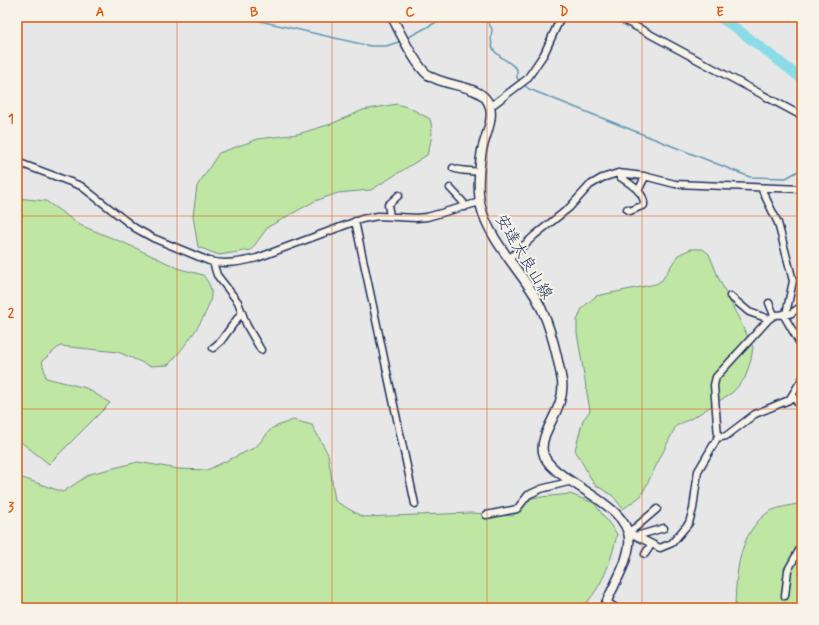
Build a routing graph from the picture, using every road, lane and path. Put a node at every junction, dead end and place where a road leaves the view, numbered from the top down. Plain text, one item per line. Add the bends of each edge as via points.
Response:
1 (392, 17) edge
2 (561, 17) edge
3 (618, 17) edge
4 (490, 107) junction
5 (802, 116) edge
6 (17, 162) edge
7 (454, 168) dead end
8 (480, 172) junction
9 (618, 173) junction
10 (645, 177) junction
11 (450, 188) dead end
12 (761, 188) junction
13 (802, 189) edge
14 (638, 191) junction
15 (399, 195) dead end
16 (480, 202) junction
17 (465, 207) junction
18 (627, 209) dead end
19 (390, 216) junction
20 (355, 221) junction
21 (510, 258) junction
22 (213, 262) junction
23 (730, 296) dead end
24 (769, 303) dead end
25 (802, 306) edge
26 (242, 312) junction
27 (784, 314) junction
28 (772, 317) junction
29 (802, 347) edge
30 (213, 348) dead end
31 (261, 350) dead end
32 (802, 379) edge
33 (793, 396) junction
34 (802, 409) edge
35 (718, 438) junction
36 (572, 480) junction
37 (415, 504) dead end
38 (657, 509) dead end
39 (486, 515) dead end
40 (664, 528) dead end
41 (632, 534) junction
42 (651, 544) junction
43 (802, 545) edge
44 (645, 554) dead end
45 (785, 596) dead end
46 (605, 605) edge
47 (616, 608) edge

1 - 4 main road via 428,75 443,83 478,92
2 - 4 street via 544,54 527,79
3 - 5 street
4 - 8 main road, 安達太良山線
6 - 22 street via 81,186 135,228
7 - 8 street via 458,171
8 - 16 main road, 安達太良山線
9 - 10 street
9 - 14 street
9 - 21 street via 590,185 569,208 535,234
10 - 12 street via 675,184
10 - 14 street
11 - 17 street
12 - 13 street
12 - 27 street via 778,223 793,280
14 - 18 street via 644,205 630,211
15 - 19 street via 388,205
16 - 17 street
16 - 21 main road, 安達太良山線 via 493,235
17 - 19 street via 416,218
19 - 20 street
20 - 22 street via 258,258 230,263
20 - 37 street
21 - 36 main road, 安達太良山線 via 541,308 562,380 561,403 544,442 543,451 552,468
22 - 26 street via 218,275 238,302
23 - 28 street via 749,312
24 - 28 street
25 - 27 street via 790,314
26 - 30 street
26 - 31 street
27 - 28 street
27 - 29 street
28 - 35 street via 716,378 714,385
32 - 33 street
33 - 34 street
33 - 35 street via 782,404 755,414 726,436
35 - 42 street via 698,471 693,509 686,527 668,546 660,548
36 - 39 street via 528,495 517,509
36 - 41 main road, 安達太良山線 via 596,496
38 - 41 street via 636,527
40 - 41 street
41 - 42 street
41 - 46 main road via 626,559
42 - 44 street
43 - 45 street via 788,570
46 - 47 street

